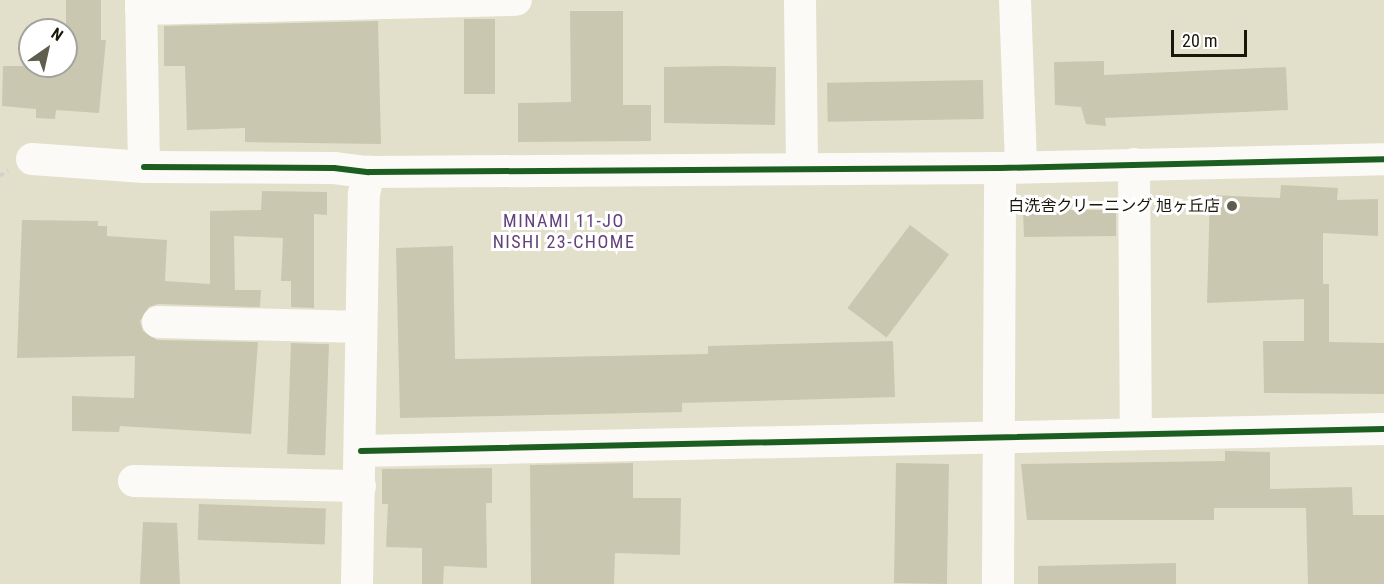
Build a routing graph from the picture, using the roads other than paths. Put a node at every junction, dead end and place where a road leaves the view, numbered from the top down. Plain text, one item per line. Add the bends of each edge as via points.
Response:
1 (516, 0) edge
2 (800, 0) edge
3 (1015, 0) edge
4 (141, 4) edge
5 (32, 159) dead end
6 (1384, 159) edge
7 (1134, 165) junction
8 (144, 167) junction
9 (802, 167) junction
10 (1010, 167) junction
11 (369, 172) junction
12 (158, 322) dead end
13 (361, 327) junction
14 (1384, 429) edge
15 (1136, 435) junction
16 (998, 438) junction
17 (361, 452) junction
18 (134, 481) dead end
19 (360, 486) junction
20 (357, 584) edge
21 (998, 584) edge

1 - 4 street
2 - 9 street
3 - 10 street
4 - 8 street
5 - 8 street
6 - 7 street
7 - 10 street
7 - 15 street
8 - 11 street
9 - 10 street
9 - 11 street
10 - 16 street
11 - 13 street via 364,194
12 - 13 street
13 - 17 street
14 - 15 street
15 - 16 street
16 - 17 street
16 - 21 street
17 - 19 street
18 - 19 street
19 - 20 street

